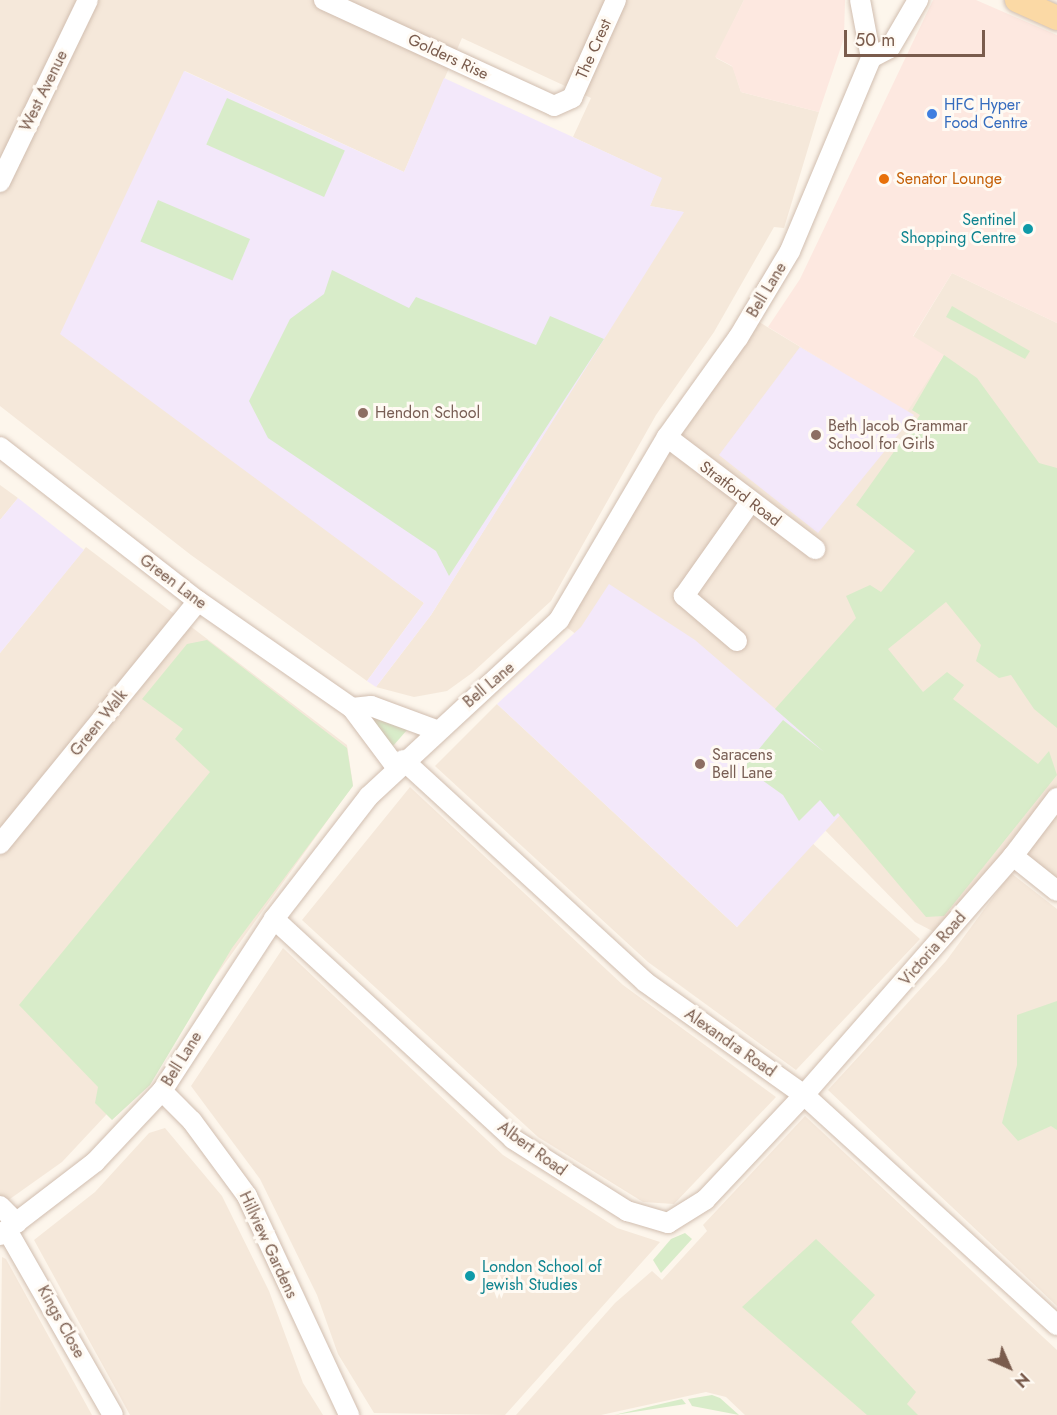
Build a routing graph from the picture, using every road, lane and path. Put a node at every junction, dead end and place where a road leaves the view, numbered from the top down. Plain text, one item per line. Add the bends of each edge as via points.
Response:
1 (88, 0) edge
2 (324, 0) edge
3 (616, 0) edge
4 (860, 0) edge
5 (918, 0) edge
6 (1017, 0) edge
7 (1057, 18) edge
8 (871, 58) junction
9 (572, 98) joint
10 (0, 182) edge
11 (667, 437) junction
12 (0, 447) edge
13 (749, 504) junction
14 (815, 549) dead end
15 (198, 601) junction
16 (737, 641) dead end
17 (352, 708) junction
18 (436, 730) junction
19 (400, 764) junction
20 (1057, 798) edge
21 (0, 844) edge
22 (1013, 856) junction
23 (1057, 891) edge
24 (274, 919) junction
25 (162, 1090) junction
26 (804, 1095) junction
27 (0, 1206) edge
28 (8, 1229) edge
29 (1057, 1325) edge
30 (113, 1415) edge
31 (349, 1415) edge

1 - 10 street, West Avenue
2 - 9 street, Golders Rise via 554,106
3 - 9 street, The Crest
4 - 8 street
5 - 8 street via 890,48
6 - 7 main road
8 - 11 street, Bell Lane via 790,251 738,338
11 - 13 street, Stratford Road
11 - 18 street, Bell Lane via 559,620
12 - 15 street, Green Lane
13 - 14 street, Stratford Road
13 - 16 street via 684,596
15 - 17 street, Green Lane
15 - 21 street, Green Walk
17 - 18 street via 371,706
17 - 19 street, Green Lane
18 - 19 street, Bell Lane
19 - 24 street, Bell Lane
19 - 26 street, Alexandra Road via 645,982
20 - 22 street, Victoria Road
22 - 23 street
22 - 26 street, Victoria Road
24 - 25 street, Bell Lane
24 - 26 street, Albert Road via 513,1139 589,1189 654,1222 678,1219 698,1206
25 - 28 street, Bell Lane via 95,1162
25 - 31 street, Hillview Gardens via 247,1196
26 - 29 street, Alexandra Road
27 - 28 street
28 - 30 street, Kings Close

